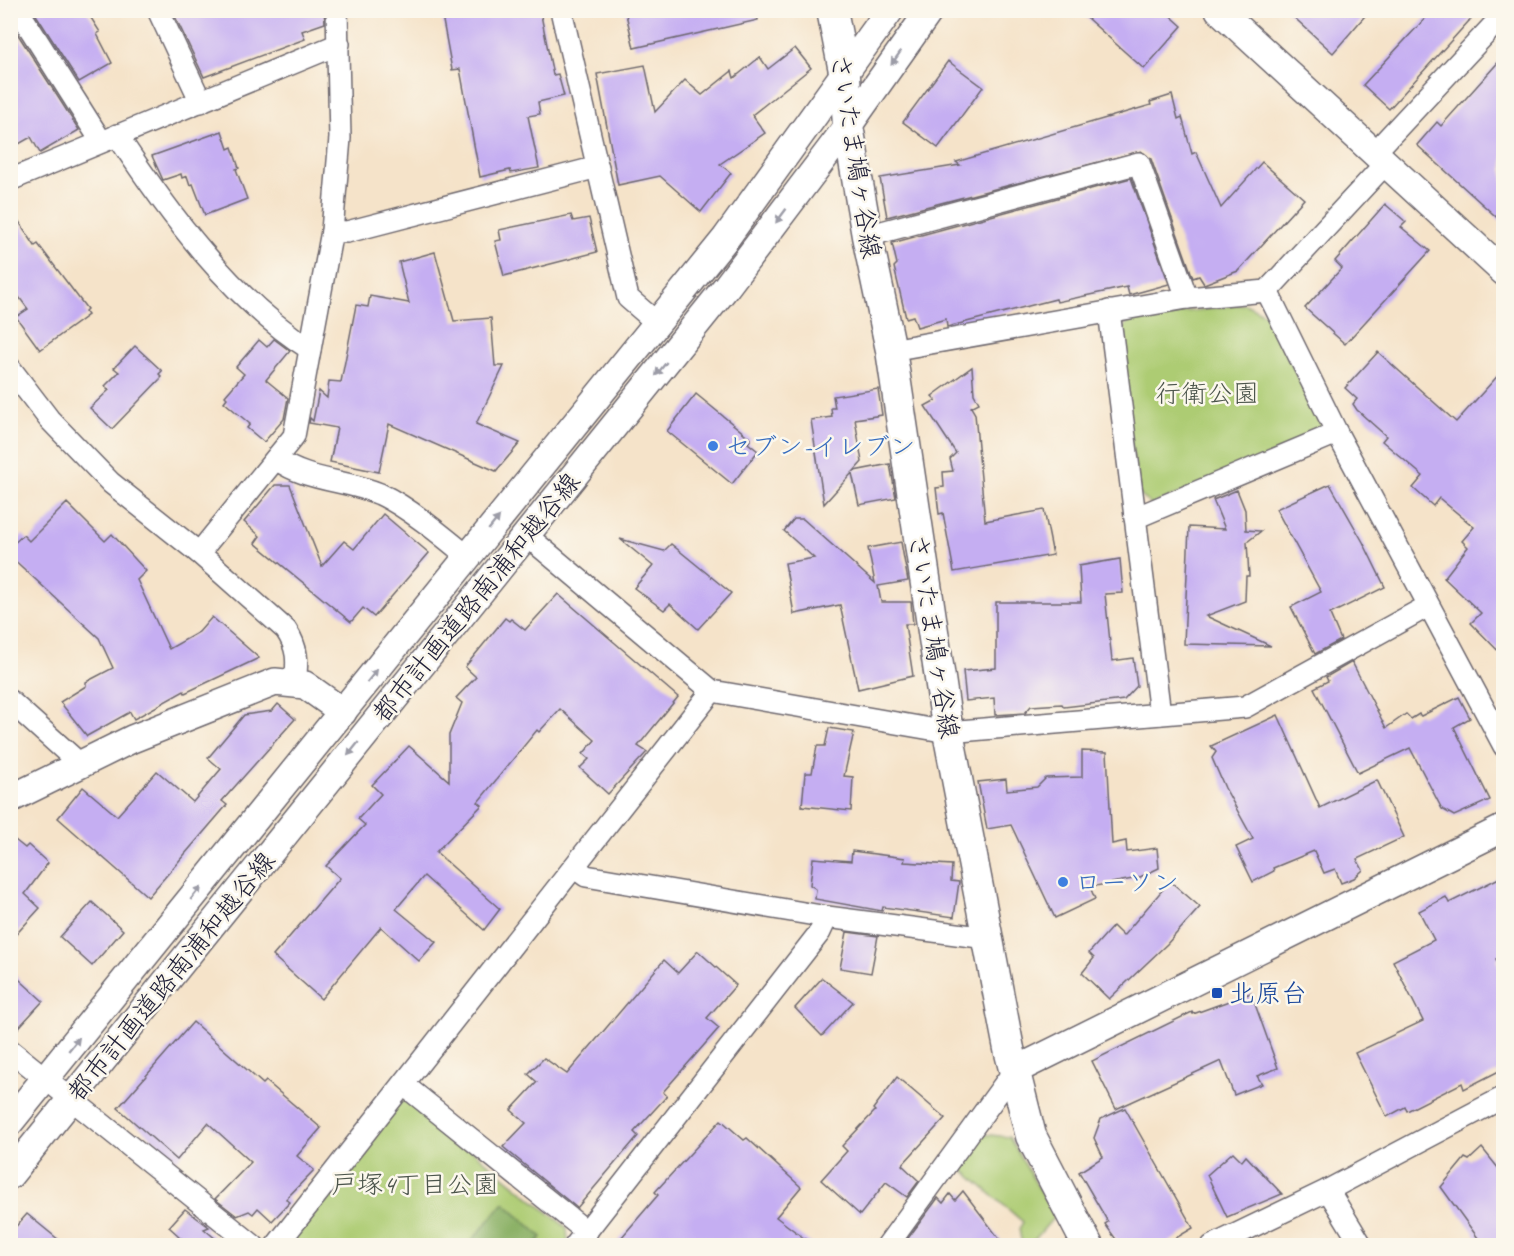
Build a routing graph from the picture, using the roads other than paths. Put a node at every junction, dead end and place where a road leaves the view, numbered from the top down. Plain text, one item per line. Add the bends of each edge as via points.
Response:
1 (18, 10) edge
2 (158, 10) edge
3 (337, 10) edge
4 (561, 10) edge
5 (832, 10) edge
6 (890, 10) edge
7 (930, 10) edge
8 (1219, 10) edge
9 (1503, 14) edge
10 (339, 44) junction
11 (845, 76) junction
12 (201, 102) junction
13 (848, 126) junction
14 (109, 138) junction
15 (1379, 158) junction
16 (598, 167) junction
17 (10, 180) edge
18 (332, 231) junction
19 (867, 236) junction
20 (1503, 272) edge
21 (1268, 291) junction
22 (1187, 298) junction
23 (1109, 311) junction
24 (657, 322) junction
25 (310, 349) junction
26 (891, 350) junction
27 (10, 368) edge
28 (1337, 433) junction
29 (276, 459) junction
30 (1135, 518) junction
31 (526, 536) junction
32 (199, 553) junction
33 (467, 556) junction
34 (1428, 606) junction
35 (295, 682) junction
36 (712, 691) junction
37 (10, 701) edge
38 (343, 712) junction
39 (1160, 714) junction
40 (948, 732) junction
41 (1503, 746) edge
42 (81, 765) junction
43 (10, 799) edge
44 (1503, 828) edge
45 (575, 868) junction
46 (827, 917) junction
47 (987, 938) junction
48 (10, 1050) edge
49 (1014, 1071) junction
50 (46, 1078) junction
51 (404, 1085) junction
52 (1503, 1097) edge
53 (72, 1099) junction
54 (10, 1122) edge
55 (10, 1175) edge
56 (1328, 1190) junction
57 (581, 1239) edge
58 (254, 1245) edge
59 (276, 1245) edge
60 (887, 1245) edge
61 (1088, 1245) edge
62 (1212, 1245) edge
63 (1362, 1245) edge

1 - 14 street
2 - 12 street
3 - 10 street
4 - 16 street
5 - 11 main road, さいたま鳩ヶ谷線
6 - 11 street, 都市計画道路南浦和越谷線
7 -> 13 street, 都市計画道路南浦和越谷線
8 - 15 street
9 - 15 street
10 - 12 street
10 - 18 street via 340,138
11 - 13 main road, さいたま鳩ヶ谷線
11 - 24 street, 都市計画道路南浦和越谷線 via 726,238
12 - 14 street
13 - 19 main road, さいたま鳩ヶ谷線
13 -> 31 street, 都市計画道路南浦和越谷線 via 728,286
14 - 17 street
14 - 25 street via 239,289
15 - 20 street
15 - 21 street
16 - 18 street via 347,232
16 - 24 street via 628,298
18 - 25 street
19 - 22 street via 1139,163
19 - 26 main road, さいたま鳩ヶ谷線
21 - 22 street
21 - 28 street
22 - 23 street
23 - 26 street
23 - 30 street
33 -> 24 street, 都市計画道路南浦和越谷線
25 - 29 street via 294,436
26 - 40 main road, さいたま鳩ヶ谷線
27 - 32 street via 49,419 111,483
28 - 30 street
28 - 34 street
29 - 32 street
29 - 33 street via 293,472 381,495
30 - 39 street
31 - 36 street
31 -> 53 street, 都市計画道路南浦和越谷線
32 - 35 street via 286,630 295,644 298,661
38 -> 33 street, 都市計画道路南浦和越谷線
34 - 39 street via 1245,707
34 - 41 street
35 - 38 street via 320,694
35 - 42 street via 275,682
36 - 40 street
36 - 45 street
37 - 42 street
50 -> 38 street, 都市計画道路南浦和越谷線
39 - 40 street
40 - 47 main road, さいたま鳩ヶ谷線
42 - 43 street
44 - 49 street
45 - 46 street via 586,876
45 - 51 street
46 - 47 street
46 - 57 street via 820,932
47 - 49 main road, さいたま鳩ヶ谷線
48 - 50 street
49 - 60 street
49 - 61 main road, さいたま鳩ヶ谷線 via 1031,1136
50 - 53 street
50 - 54 street, 都市計画道路南浦和越谷線
51 - 57 street
51 - 59 street
52 - 56 street
53 - 55 street, 都市計画道路南浦和越谷線
53 - 58 street
56 - 62 street
56 - 63 street

